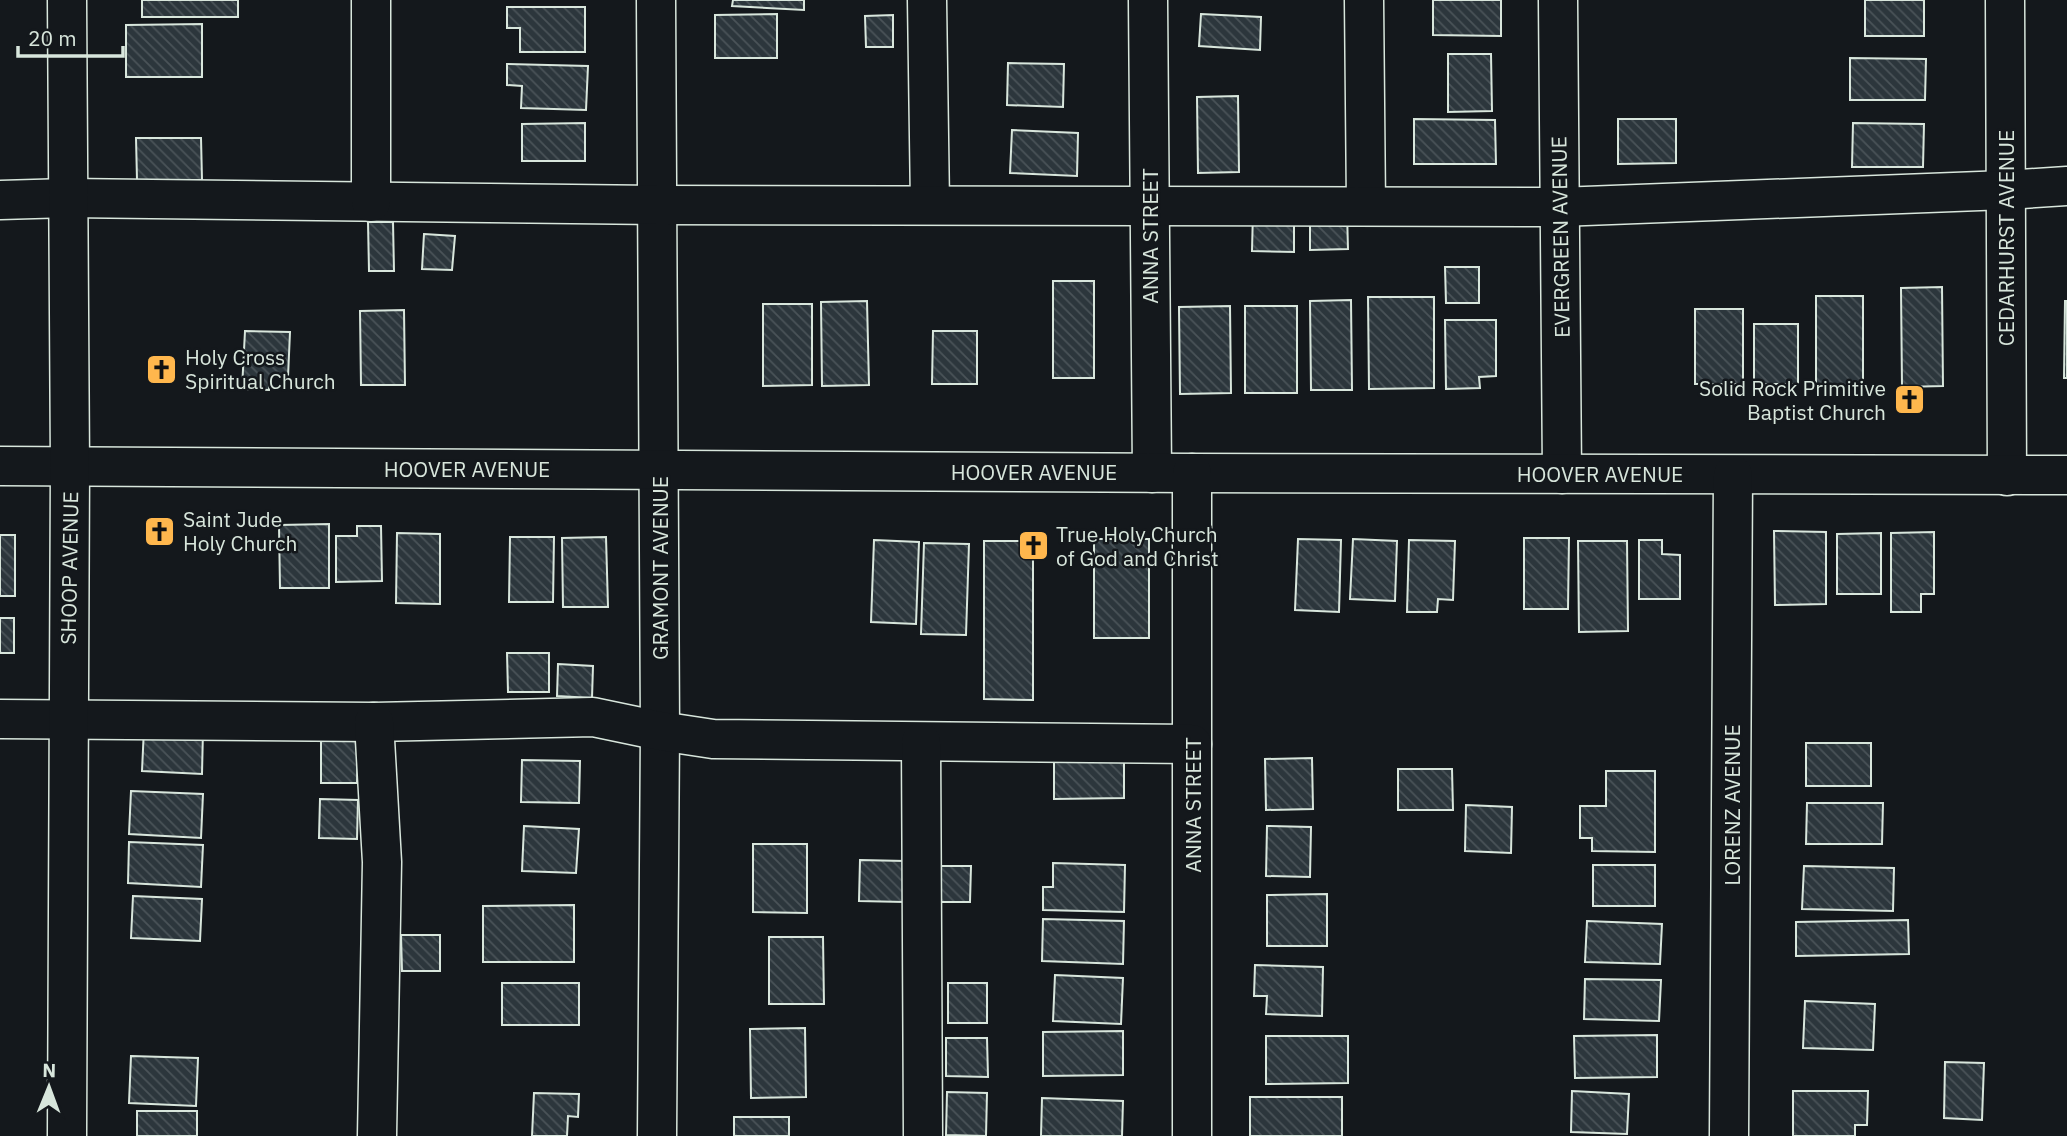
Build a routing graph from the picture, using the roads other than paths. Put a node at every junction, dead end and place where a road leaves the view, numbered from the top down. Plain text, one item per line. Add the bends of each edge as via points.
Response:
1 (68, 0) edge
2 (371, 0) edge
3 (656, 0) edge
4 (927, 0) edge
5 (1148, 0) edge
6 (1364, 0) edge
7 (1558, 0) edge
8 (2005, 0) edge
9 (2067, 186) edge
10 (2006, 190) junction
11 (68, 198) junction
12 (0, 200) edge
13 (371, 202) junction
14 (657, 205) junction
15 (930, 205) junction
16 (1150, 205) junction
17 (1366, 206) junction
18 (1559, 207) junction
19 (0, 467) edge
20 (70, 467) junction
21 (659, 470) junction
22 (1152, 473) junction
23 (1192, 474) junction
24 (1562, 474) junction
25 (1733, 475) junction
26 (2067, 475) edge
27 (2007, 476) junction
28 (67, 718) junction
29 (0, 719) edge
30 (374, 722) junction
31 (660, 732) junction
32 (921, 742) junction
33 (1192, 744) junction
34 (67, 1136) edge
35 (377, 1136) edge
36 (657, 1136) edge
37 (923, 1136) edge
38 (1192, 1136) edge
39 (1729, 1136) edge

1 - 11 street, SHOOP AVENUE
2 - 13 street
3 - 14 street, GRAMONT AVENUE
4 - 15 street
5 - 16 street, ANNA STREET
6 - 17 street
7 - 18 street, EVERGREEN AVENUE
8 - 10 street, CEDARHURST AVENUE
9 - 10 street
10 - 18 street
10 - 27 street, CEDARHURST AVENUE
11 - 12 street
11 - 13 street
11 - 20 street, SHOOP AVENUE
13 - 14 street
14 - 15 street
14 - 21 street, GRAMONT AVENUE
15 - 16 street
16 - 17 street
16 - 22 street, ANNA STREET
17 - 18 street
18 - 24 street, EVERGREEN AVENUE
19 - 20 street, HOOVER AVENUE
20 - 21 street, HOOVER AVENUE
20 - 28 street, SHOOP AVENUE
21 - 22 street, HOOVER AVENUE
21 - 31 street, GRAMONT AVENUE
22 - 23 street, HOOVER AVENUE
23 - 24 street, HOOVER AVENUE
23 - 33 street, ANNA STREET
24 - 25 street, HOOVER AVENUE
25 - 27 street, HOOVER AVENUE
25 - 39 street, LORENZ AVENUE
26 - 27 street, HOOVER AVENUE
28 - 29 street
28 - 30 street
28 - 34 street, SHOOP AVENUE
30 - 31 street via 593,717
30 - 35 street via 382,862
31 - 32 street via 713,739
31 - 36 street, GRAMONT AVENUE
32 - 33 street
32 - 37 street
33 - 38 street, ANNA STREET

